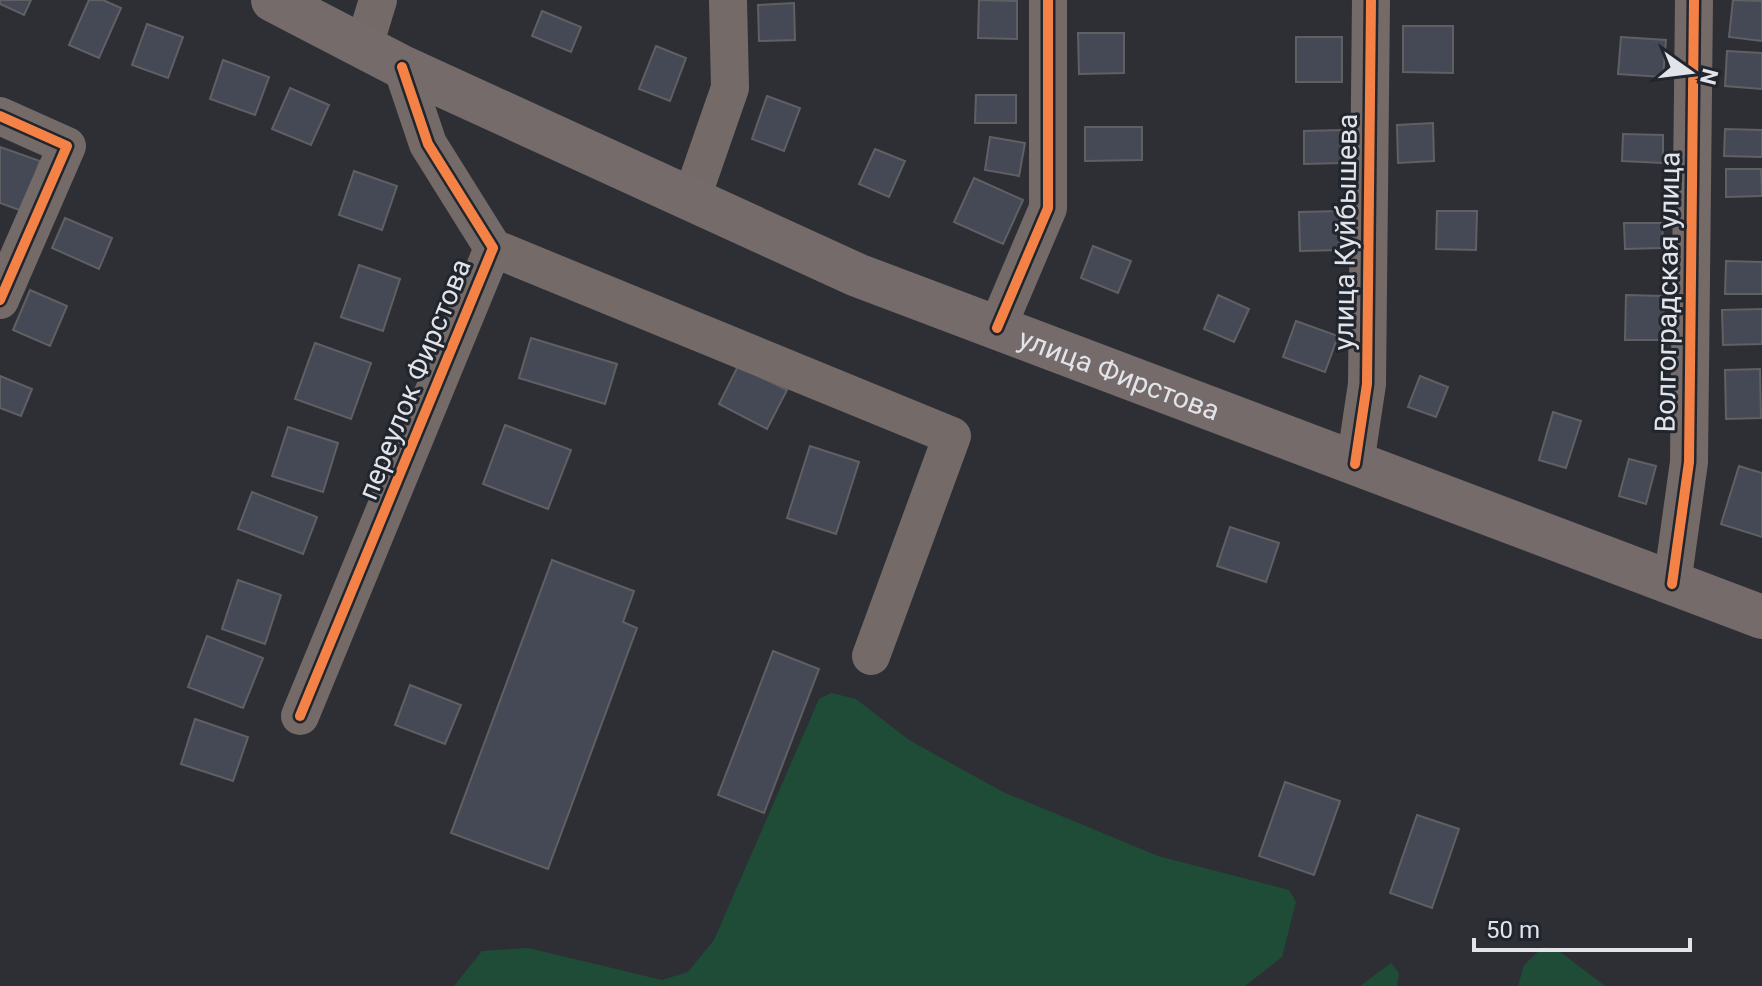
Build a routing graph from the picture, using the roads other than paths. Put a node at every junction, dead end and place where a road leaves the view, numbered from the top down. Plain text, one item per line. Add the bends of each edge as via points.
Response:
1 (273, 0) edge
2 (378, 0) edge
3 (728, 0) edge
4 (1048, 0) edge
5 (1371, 0) edge
6 (1694, 0) edge
7 (364, 46) junction
8 (402, 67) junction
9 (0, 116) edge
10 (691, 200) junction
11 (493, 248) junction
12 (0, 300) edge
13 (997, 328) junction
14 (1355, 464) junction
15 (1672, 584) junction
16 (1762, 617) edge
17 (871, 656) dead end
18 (300, 716) dead end

1 - 7 main road, улица Фирстова
2 - 7 street
3 - 10 street via 730,88
4 - 13 street via 1048,208
5 - 14 street, улица Куйбышева via 1367,384
6 - 15 street, Волгоградская улица via 1689,462
7 - 8 main road, улица Фирстова
8 - 10 main road, улица Фирстова
8 - 11 street, переулок Фирстова via 428,144
9 - 12 street via 67,146
10 - 13 main road, улица Фирстова via 857,275
11 - 17 street via 952,436
11 - 18 street, переулок Фирстова
13 - 14 main road, улица Фирстова
14 - 15 main road, улица Фирстова
15 - 16 main road, улица Фирстова

